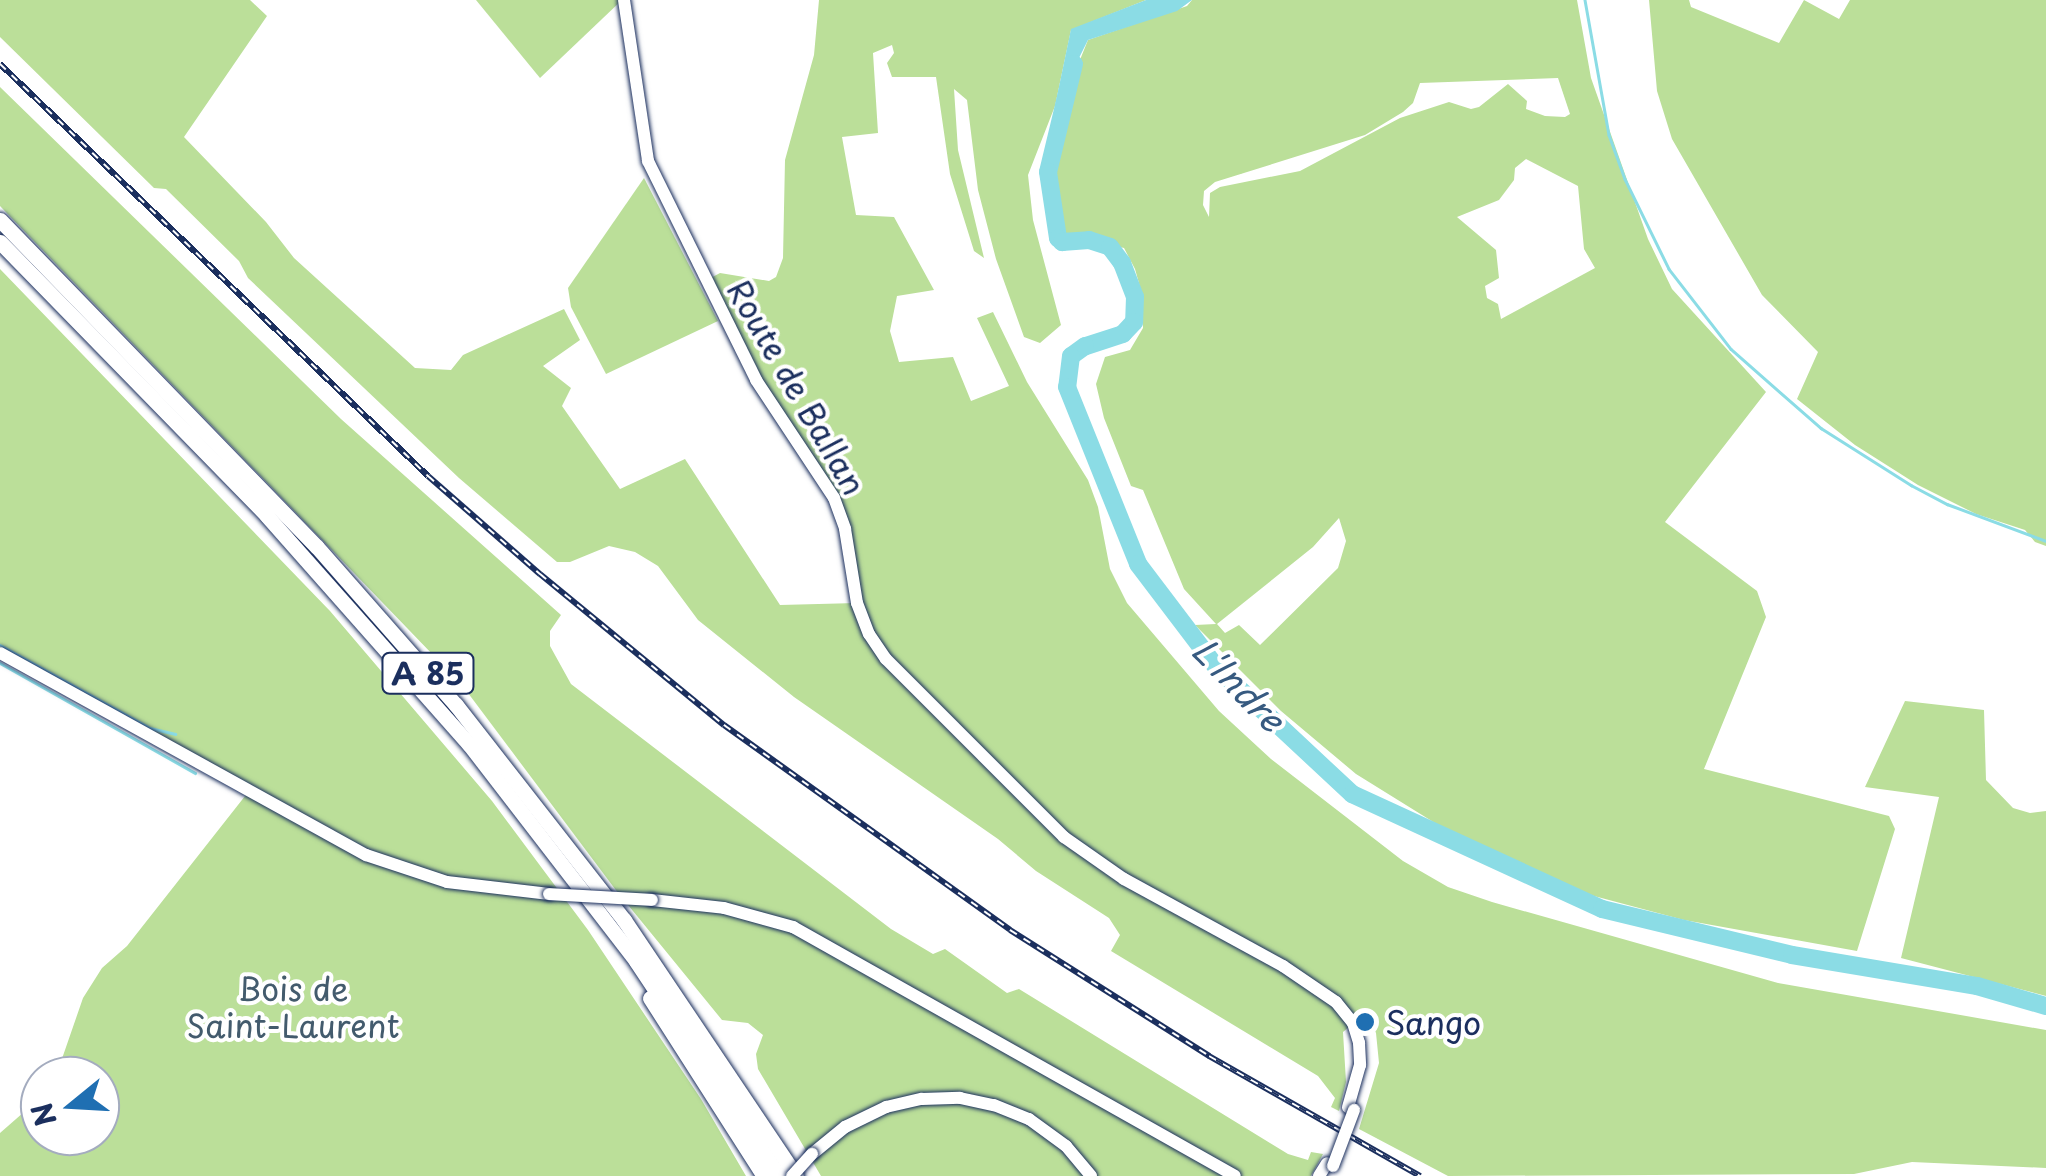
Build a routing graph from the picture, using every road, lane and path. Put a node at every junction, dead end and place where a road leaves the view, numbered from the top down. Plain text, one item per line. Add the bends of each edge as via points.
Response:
1 (624, 0) edge
2 (0, 220) edge
3 (0, 242) edge
4 (0, 654) edge
5 (592, 901) junction
6 (1330, 1168) edge
7 (764, 1176) edge
8 (779, 1176) edge
9 (794, 1176) edge
10 (1091, 1176) edge
11 (1235, 1176) edge
12 (1319, 1176) edge

1 - 6 street, Route de Ballan, bridge via 648,160 660,193 756,380 834,498 869,634 1001,779 1081,850 1336,1002 1352,1022 1360,1065
2 - 9 highway, A 85 via 318,547 480,735 658,967
3 - 5 highway, A 85 via 341,596
4 - 11 street, bridge via 382,862 448,882 724,908 793,926
5 - 7 highway
5 - 8 highway, A 85
6 - 12 street, Route de Ballan
9 - 10 street, bridge via 845,1127 886,1107 960,1098 1028,1119 1066,1146

